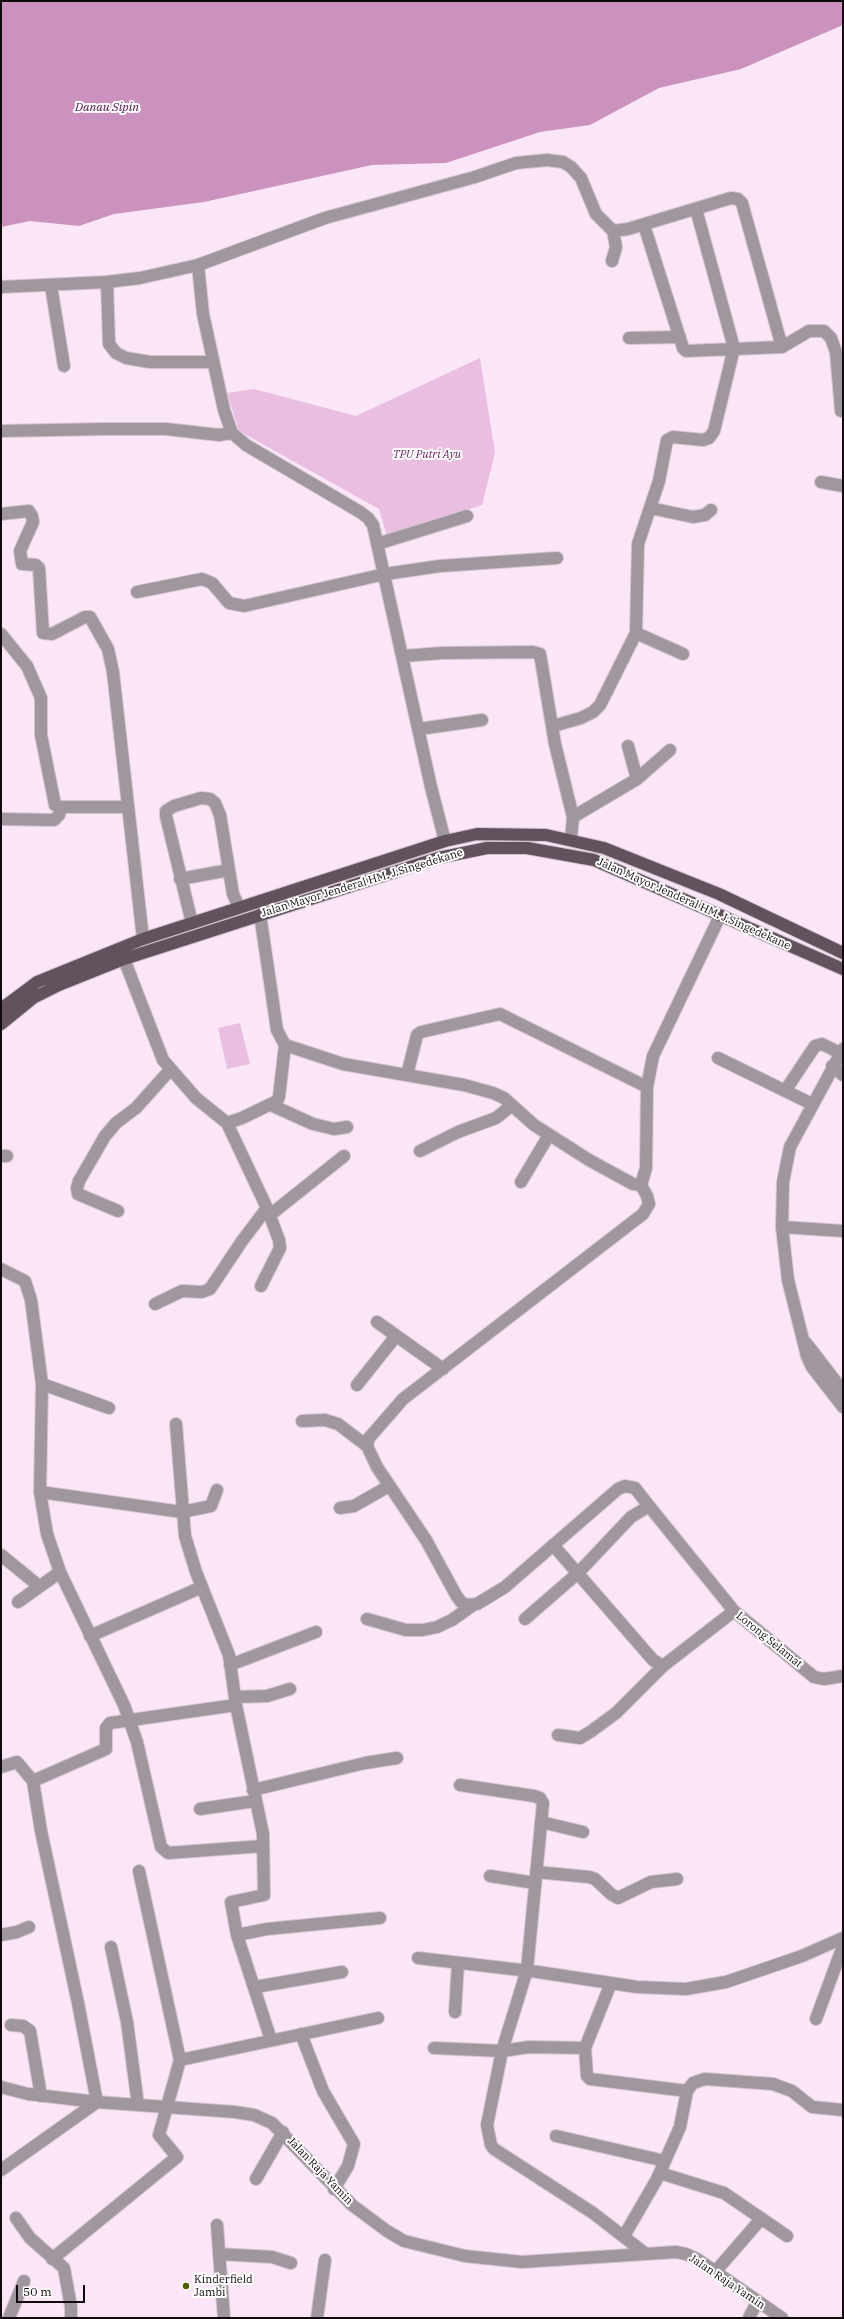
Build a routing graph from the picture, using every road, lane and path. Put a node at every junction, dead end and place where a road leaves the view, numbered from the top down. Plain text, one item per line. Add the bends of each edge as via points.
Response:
1 (696, 209) junction
2 (644, 225) junction
3 (613, 231) junction
4 (612, 261) dead end
5 (198, 265) junction
6 (107, 282) junction
7 (51, 286) junction
8 (1, 288) edge
9 (680, 337) junction
10 (629, 338) dead end
11 (782, 347) junction
12 (734, 348) junction
13 (214, 362) junction
14 (64, 366) dead end
15 (841, 411) dead end
16 (1, 431) edge
17 (232, 433) junction
18 (821, 482) dead end
19 (843, 486) edge
20 (650, 508) junction
21 (711, 510) dead end
22 (1, 514) edge
23 (467, 516) dead end
24 (377, 544) junction
25 (557, 558) dead end
26 (385, 574) junction
27 (137, 592) dead end
28 (636, 633) junction
29 (1, 634) edge
30 (684, 654) dead end
31 (403, 656) junction
32 (482, 720) dead end
33 (553, 726) junction
34 (419, 729) junction
35 (628, 746) dead end
36 (670, 750) dead end
37 (637, 779) junction
38 (60, 807) junction
39 (128, 807) junction
40 (573, 817) junction
41 (1, 819) edge
42 (572, 839) junction
43 (445, 840) junction
44 (229, 870) junction
45 (344, 872) junction
46 (180, 879) junction
47 (322, 879) junction
48 (348, 886) junction
49 (326, 893) junction
50 (239, 907) junction
51 (260, 914) junction
52 (720, 916) junction
53 (192, 923) junction
54 (143, 939) junction
55 (843, 953) edge
56 (124, 959) junction
57 (843, 969) edge
58 (1, 1009) edge
59 (1, 1024) edge
60 (285, 1045) junction
61 (842, 1051) edge
62 (718, 1058) dead end
63 (832, 1066) junction
64 (170, 1070) junction
65 (407, 1075) junction
66 (843, 1075) edge
67 (647, 1087) junction
68 (785, 1091) junction
69 (812, 1104) junction
70 (271, 1105) junction
71 (511, 1106) junction
72 (227, 1123) junction
73 (347, 1127) dead end
74 (550, 1135) junction
75 (420, 1151) dead end
76 (344, 1156) dead end
77 (521, 1182) dead end
78 (641, 1185) junction
79 (118, 1211) dead end
80 (269, 1211) junction
81 (782, 1227) junction
82 (843, 1231) edge
83 (1, 1269) edge
84 (260, 1286) dead end
85 (155, 1304) dead end
86 (377, 1322) dead end
87 (396, 1336) junction
88 (805, 1342) junction
89 (443, 1369) junction
90 (42, 1384) junction
91 (357, 1385) dead end
92 (843, 1391) edge
93 (843, 1407) edge
94 (109, 1408) dead end
95 (302, 1420) dead end
96 (176, 1424) dead end
97 (368, 1446) junction
98 (390, 1486) junction
99 (217, 1490) dead end
100 (40, 1492) junction
101 (649, 1506) junction
102 (340, 1508) dead end
103 (182, 1512) junction
104 (553, 1545) junction
105 (1, 1555) edge
106 (60, 1572) junction
107 (578, 1573) junction
108 (39, 1586) junction
109 (202, 1587) junction
110 (18, 1602) dead end
111 (473, 1605) junction
112 (734, 1611) junction
113 (367, 1619) dead end
114 (526, 1619) dead end
115 (316, 1632) dead end
116 (90, 1636) junction
117 (230, 1665) junction
118 (663, 1666) junction
119 (843, 1676) edge
120 (290, 1689) dead end
121 (236, 1701) junction
122 (129, 1719) junction
123 (558, 1735) dead end
124 (397, 1758) dead end
125 (1, 1767) edge
126 (33, 1781) junction
127 (460, 1785) dead end
128 (254, 1795) junction
129 (200, 1809) dead end
130 (541, 1822) junction
131 (583, 1832) dead end
132 (263, 1846) junction
133 (139, 1871) dead end
134 (490, 1876) dead end
135 (535, 1878) junction
136 (677, 1879) dead end
137 (380, 1918) dead end
138 (29, 1927) dead end
139 (1, 1935) edge
140 (237, 1935) junction
141 (843, 1938) edge
142 (843, 1946) edge
143 (111, 1947) dead end
144 (418, 1958) dead end
145 (458, 1963) junction
146 (527, 1970) junction
147 (342, 1972) dead end
148 (611, 1983) junction
149 (255, 1986) junction
150 (455, 2012) dead end
151 (378, 2018) dead end
152 (816, 2020) dead end
153 (11, 2024) dead end
154 (301, 2034) junction
155 (271, 2040) junction
156 (434, 2048) dead end
157 (585, 2048) junction
158 (502, 2051) junction
159 (180, 2060) junction
160 (1, 2087) edge
161 (687, 2092) junction
162 (41, 2096) junction
163 (97, 2102) junction
164 (138, 2105) junction
165 (168, 2107) junction
166 (843, 2110) edge
167 (283, 2132) junction
168 (556, 2136) dead end
169 (665, 2161) junction
170 (1, 2170) edge
171 (660, 2174) junction
172 (256, 2179) dead end
173 (334, 2189) junction
174 (16, 2218) dead end
175 (761, 2220) junction
176 (217, 2225) dead end
177 (624, 2236) junction
178 (787, 2236) dead end
179 (219, 2254) junction
180 (646, 2254) junction
181 (52, 2259) junction
182 (326, 2260) dead end
183 (291, 2263) dead end
184 (715, 2272) junction
185 (24, 2281) dead end
186 (757, 2302) junction
187 (9, 2318) edge
188 (71, 2318) edge
189 (224, 2318) edge
190 (317, 2318) edge
191 (749, 2318) edge
192 (782, 2318) edge

1 - 2 street
1 - 11 street via 731,198 742,203
1 - 12 street
2 - 3 street
2 - 9 street
3 - 4 street via 616,247
3 - 5 street via 596,214 581,178 571,167 563,162 548,160 516,163 475,177 325,218
5 - 6 street via 140,278
5 - 13 street via 203,314
6 - 7 street
6 - 13 street via 109,344 116,353 126,358 150,362
7 - 8 street
7 - 14 street
9 - 10 street
9 - 12 street via 688,352
11 - 12 street
11 - 15 street via 805,333 818,330 824,331 831,338 836,352
12 - 20 street via 712,434 703,440 673,437 667,440 659,481
13 - 17 street
16 - 17 street via 166,429
17 - 24 street via 246,445 368,518 373,526
18 - 19 street
20 - 21 street via 693,517
20 - 28 street via 638,544
22 - 39 street via 29,511 32,516 33,522 20,551 22,564 36,565 39,568 43,633 52,634 84,617 90,617 108,649 113,672
23 - 24 street
24 - 26 street
25 - 26 street via 440,566
26 - 27 street via 244,606 229,603 212,583 202,579
26 - 31 street
28 - 30 street
28 - 33 street via 600,705 581,718
29 - 38 street via 24,660 39,691 41,735 52,798 55,805
31 - 33 street via 442,652 538,653
31 - 34 street
32 - 34 street
33 - 40 street
34 - 43 street
35 - 37 street
36 - 37 street
37 - 40 street
38 - 39 street
38 - 41 street via 59,815 54,820
39 - 54 street
40 - 42 street
42 - 43 main road, Jalan Mayor Jenderal HM. J.Singedekane via 509,833 477,834
42 - 55 main road, Jalan Mayor Jenderal HM. J.Singedekane via 668,872
43 - 45 main road, Jalan Mayor Jenderal HM. J.Singedekane
44 - 46 street
44 - 46 street via 220,815 215,803 210,799 201,798 166,811
44 - 50 street
45 - 47 main road, Jalan Mayor Jenderal HM. J.Singedekane
45 - 48 main road
46 - 53 street
47 - 49 main road
47 - 50 main road, Jalan Mayor Jenderal HM. J.Singedekane
48 - 49 main road, Jalan Mayor Jenderal HM. J.Singedekane
48 - 52 main road, Jalan Mayor Jenderal HM. J.Singedekane via 465,851 527,848 594,860
49 - 51 main road, Jalan Mayor Jenderal HM. J.Singedekane
50 - 53 main road, Jalan Mayor Jenderal HM. J.Singedekane
51 - 56 main road, Jalan Mayor Jenderal HM. J.Singedekane
51 - 60 street via 277,1030
52 - 57 main road, Jalan Mayor Jenderal HM. J.Singedekane
52 - 67 street via 656,1047
53 - 54 main road, Jalan Mayor Jenderal HM. J.Singedekane
54 - 58 main road, Jalan Mayor Jenderal HM. J.Singedekane via 37,982
56 - 59 main road, Jalan Mayor Jenderal HM. J.Singedekane via 33,998
56 - 64 street via 158,1050
60 - 65 street via 343,1064
60 - 70 street via 279,1097
61 - 63 street
61 - 68 street via 822,1044 815,1046
62 - 68 street
63 - 66 street
63 - 69 street
64 - 72 street via 196,1098
64 - 79 street via 136,1108 116,1123 105,1136 79,1181 78,1194
65 - 67 street via 417,1035 421,1032 500,1014
65 - 71 street via 484,1090 504,1098
67 - 78 street via 646,1168
68 - 69 street
69 - 81 street via 790,1147 784,1170
70 - 72 street
70 - 73 street via 313,1124 334,1128
71 - 74 street
71 - 75 street via 496,1118 458,1132
72 - 80 street
74 - 77 street
74 - 78 street via 589,1160 633,1184
76 - 80 street
78 - 89 street via 649,1204 643,1214
80 - 84 street via 280,1248
80 - 85 street via 242,1241 210,1289 202,1292 182,1291
81 - 82 street
81 - 88 street via 788,1280
83 - 90 street via 25,1281 30,1291
86 - 87 street
87 - 89 street
87 - 91 street
88 - 92 street
88 - 93 street via 812,1367
89 - 97 street via 399,1404 369,1438
90 - 94 street
90 - 100 street
95 - 97 street via 325,1420 338,1424
96 - 103 street
97 - 98 street
98 - 102 street via 354,1506
98 - 111 street via 426,1540 461,1602
99 - 103 street via 211,1506
100 - 103 street
100 - 106 street via 47,1534
101 - 104 street via 635,1488 621,1487
101 - 107 street via 631,1517
101 - 112 street
103 - 109 street via 185,1536
104 - 107 street
104 - 111 street via 505,1587
105 - 108 street
106 - 108 street
106 - 116 street
107 - 114 street
107 - 118 street via 653,1660
108 - 110 street
109 - 116 street
109 - 117 street via 229,1655
111 - 113 street via 452,1620 423,1630 406,1630
112 - 118 street, Lorong Selamat
112 - 119 street, Lorong Selamat via 814,1677 824,1679
115 - 117 street
116 - 122 street
117 - 121 street
118 - 123 street, Lorong Selamat via 616,1713 590,1732 580,1738
120 - 121 street
121 - 122 street
121 - 128 street
122 - 126 street via 108,1724 107,1747 104,1750
122 - 132 street via 137,1742 162,1850 168,1853
124 - 128 street via 365,1763
125 - 126 street via 17,1762
126 - 163 street
127 - 130 street via 540,1798 543,1803
128 - 129 street
128 - 132 street via 263,1834
130 - 131 street
130 - 135 street
132 - 140 street via 264,1895 231,1902
133 - 159 street
134 - 135 street
135 - 136 street via 589,1877 618,1898 651,1882
135 - 146 street
137 - 140 street via 267,1929
138 - 139 street
140 - 149 street
141 - 148 street via 795,1958 726,1982 703,1987 668,1989
142 - 152 street
143 - 164 street via 127,2022
144 - 145 street
145 - 146 street
145 - 150 street
146 - 148 street
146 - 158 street
147 - 149 street
148 - 157 street
149 - 155 street
151 - 154 street
153 - 162 street via 23,2026 30,2031
154 - 155 street
154 - 173 street via 324,2091 354,2144 348,2166
155 - 159 street
156 - 158 street
157 - 158 street via 529,2047
157 - 161 street via 587,2076 590,2079
158 - 177 street via 487,2126 494,2150 530,2171
159 - 165 street
160 - 162 street, Jalan Raja Yamin
161 - 166 street via 693,2083 705,2079 773,2084 792,2091 812,2107
161 - 169 street via 680,2127
162 - 163 street, Jalan Raja Yamin
163 - 164 street, Jalan Raja Yamin
163 - 170 street
164 - 165 street, Jalan Raja Yamin
165 - 167 street, Jalan Raja Yamin via 254,2116 272,2123
165 - 181 street via 159,2135 176,2155 176,2159
167 - 172 street
167 - 173 street, Jalan Raja Yamin
168 - 169 street
169 - 171 street
171 - 175 street via 724,2193
171 - 177 street
173 - 180 street, Jalan Raja Yamin via 387,2231 404,2241 435,2250 522,2262
174 - 181 street via 30,2238
175 - 178 street
175 - 184 street
176 - 179 street
177 - 180 street
179 - 183 street via 272,2257
179 - 189 street
180 - 184 street, Jalan Raja Yamin via 686,2254
181 - 188 street via 61,2264 66,2273
182 - 190 street
184 - 186 street, Jalan Raja Yamin
185 - 187 street
186 - 191 street
186 - 192 street, Jalan Raja Yamin

